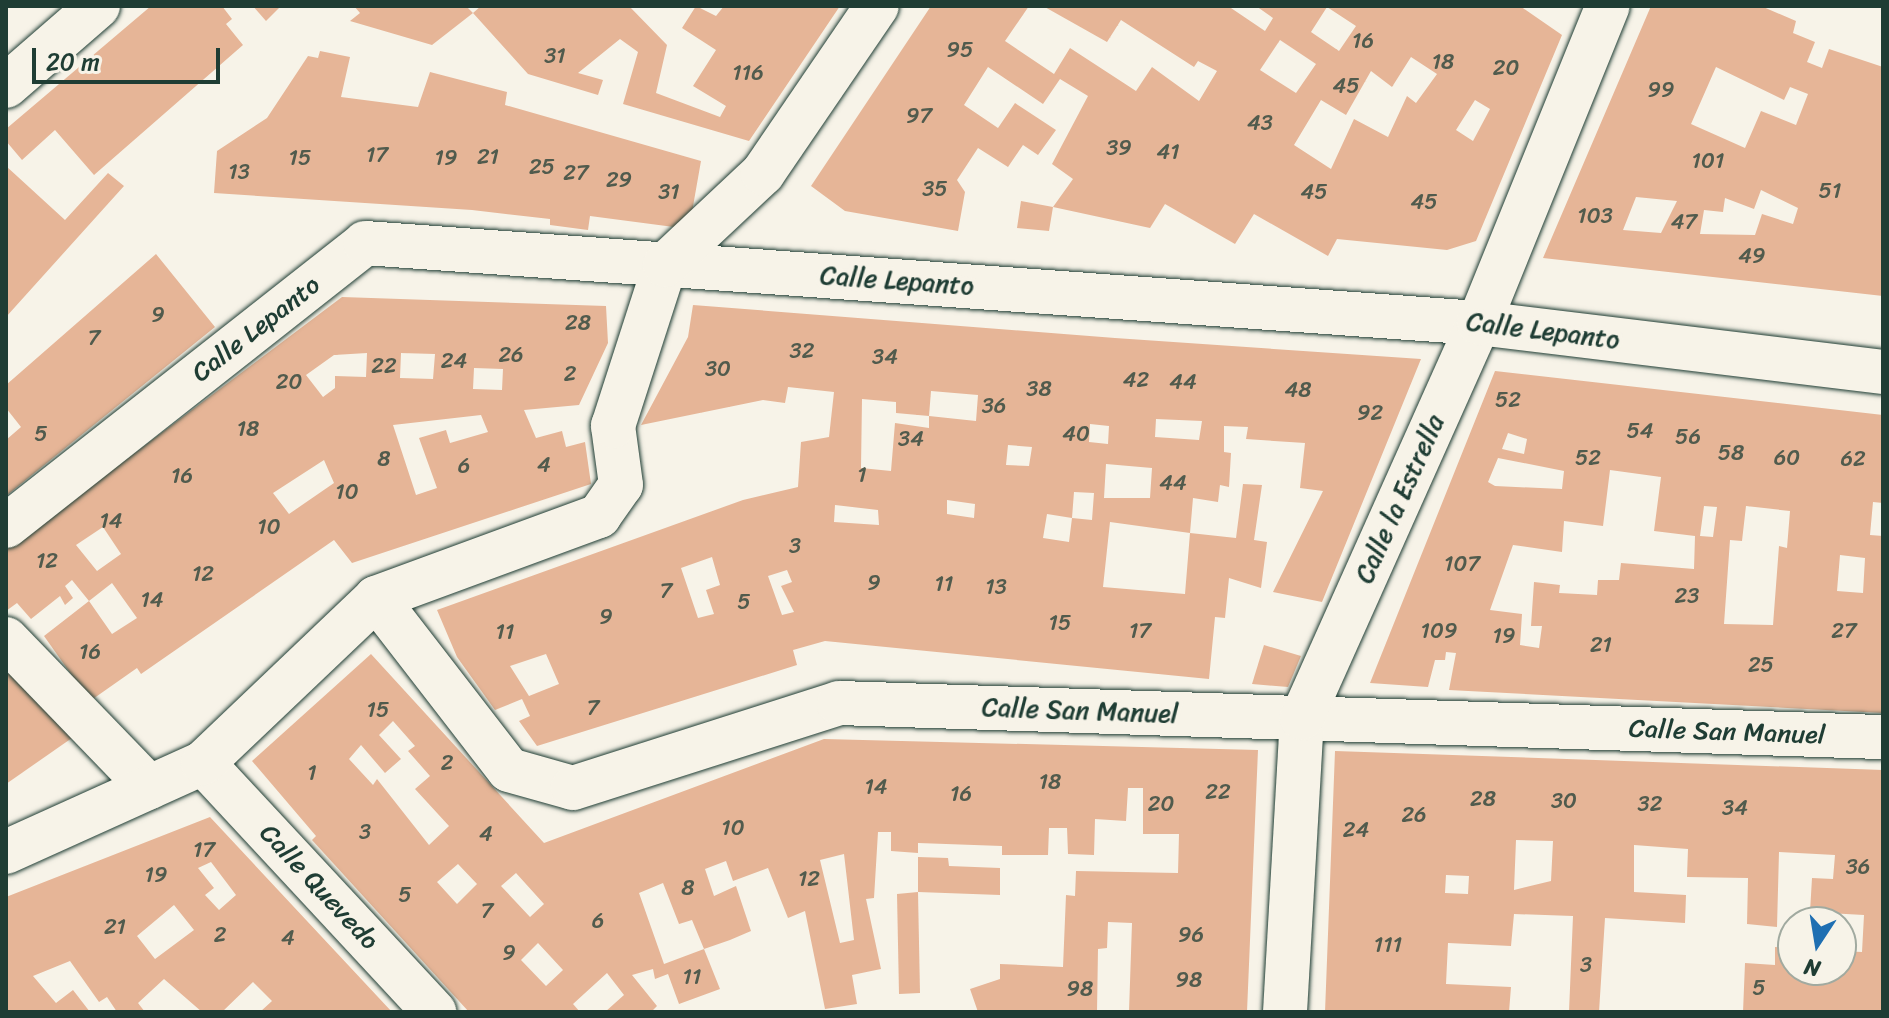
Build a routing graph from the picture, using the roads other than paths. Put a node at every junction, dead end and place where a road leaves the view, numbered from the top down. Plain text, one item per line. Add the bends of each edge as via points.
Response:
1 (98, 6) edge
2 (877, 6) edge
3 (1599, 10) edge
4 (6, 86) edge
5 (665, 265) junction
6 (1479, 323) junction
7 (1883, 372) edge
8 (6, 526) edge
9 (376, 598) junction
10 (6, 639) edge
11 (1302, 718) junction
12 (1883, 737) edge
13 (203, 763) junction
14 (149, 787) junction
15 (6, 852) edge
16 (434, 1012) edge
17 (1285, 1012) edge

1 - 4 street
2 - 5 street via 763,173
3 - 6 street, Calle la Estrella
5 - 6 street, Calle Lepanto
5 - 8 street, Calle Lepanto via 365,243
5 - 9 street via 613,426 621,485 599,516
6 - 7 street, Calle Lepanto
6 - 11 street, Calle la Estrella
9 - 11 street, Calle San Manuel via 509,770 573,788 839,703
9 - 13 street
10 - 14 street
11 - 12 street, Calle San Manuel
11 - 17 street, Calle la Estrella
13 - 14 street
13 - 16 street, Calle Quevedo
14 - 15 street

